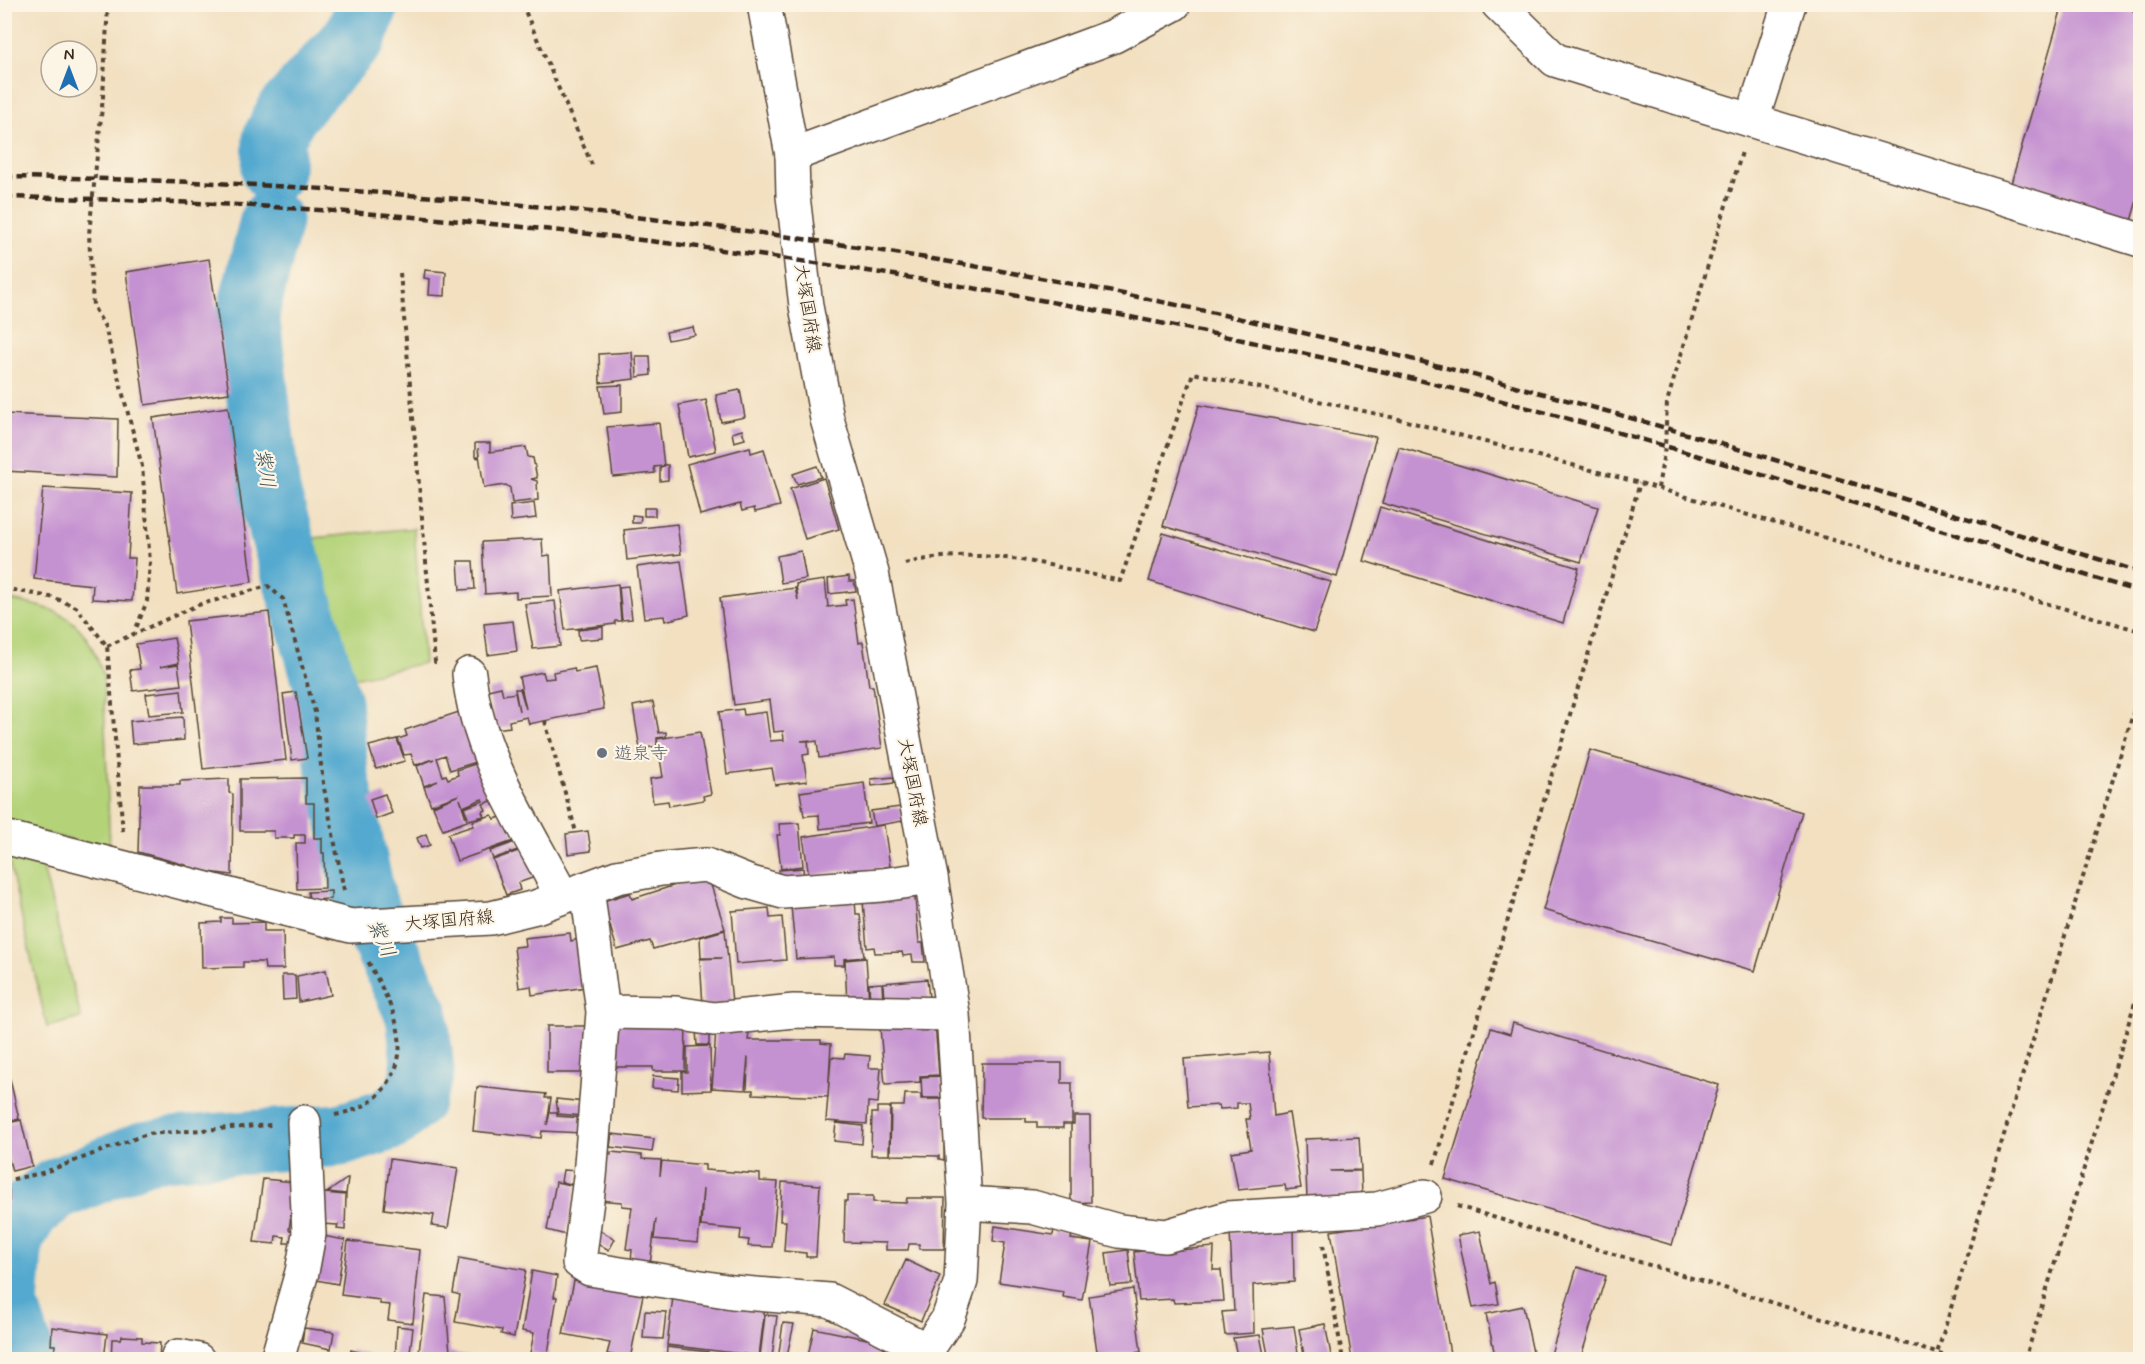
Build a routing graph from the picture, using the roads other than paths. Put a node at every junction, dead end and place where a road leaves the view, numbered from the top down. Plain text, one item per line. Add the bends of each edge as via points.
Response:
1 (764, 4) edge
2 (1174, 4) edge
3 (1498, 4) edge
4 (1789, 4) edge
5 (1752, 120) junction
6 (792, 155) junction
7 (2140, 240) edge
8 (469, 674) road end
9 (4, 837) edge
10 (932, 878) junction
11 (575, 892) junction
12 (603, 1012) junction
13 (953, 1014) junction
14 (304, 1122) dead end
15 (1425, 1196) road end
16 (965, 1203) junction
17 (925, 1355) edge
18 (177, 1359) edge
19 (198, 1359) edge
20 (277, 1359) edge

1 - 6 street, 大塚国府線
2 - 6 street via 1114,36
3 - 5 street via 1555,60
4 - 5 street
5 - 7 street
6 - 10 street, 大塚国府線 via 806,306 827,419 872,573
8 - 11 street via 472,704 498,779
9 - 11 street, 大塚国府線 via 351,926 492,918
10 - 11 street, 大塚国府線 via 783,892 706,865 617,877
10 - 13 street
11 - 12 street
12 - 13 street via 676,1012 714,1019 794,1011
12 - 17 street via 579,1262 590,1269 721,1290 830,1300
13 - 16 street
14 - 20 street via 309,1234
15 - 16 street via 1377,1209 1227,1218 1166,1236 1119,1231 1032,1207
16 - 17 street via 961,1281 948,1319
18 - 19 street

